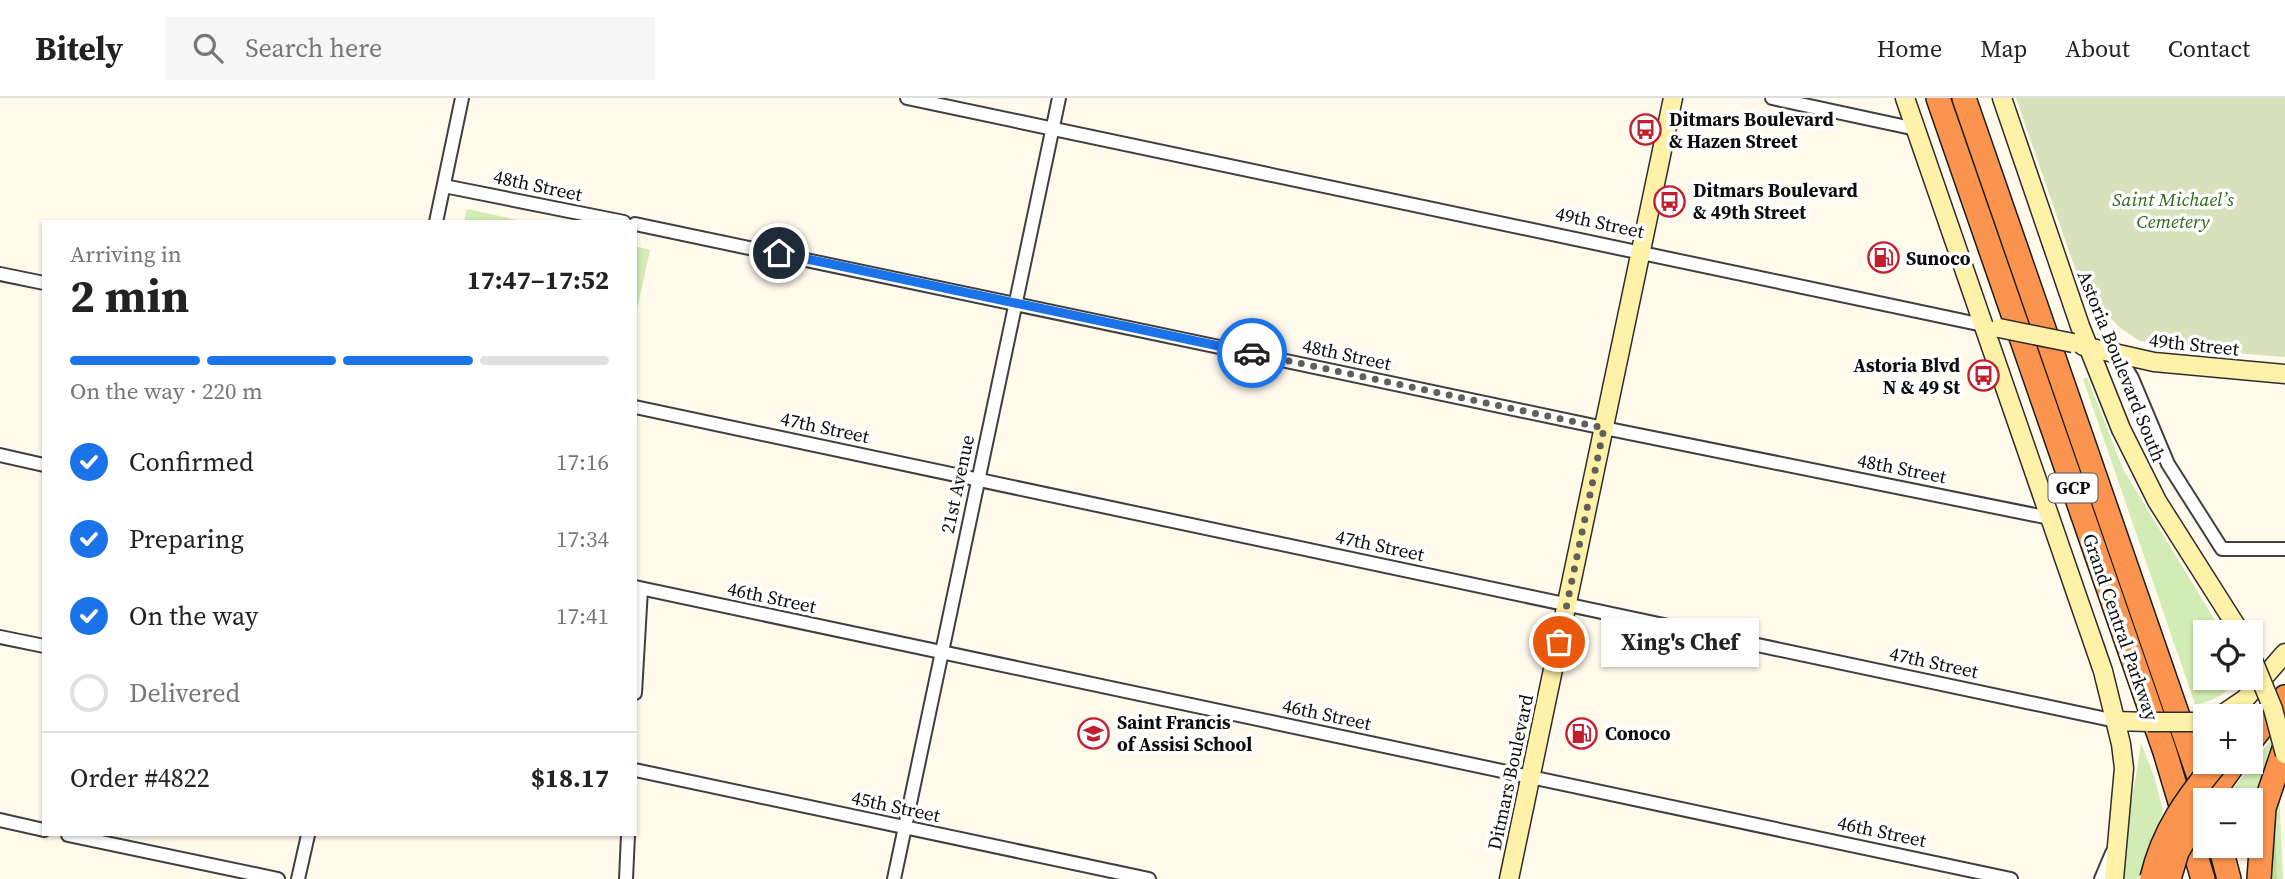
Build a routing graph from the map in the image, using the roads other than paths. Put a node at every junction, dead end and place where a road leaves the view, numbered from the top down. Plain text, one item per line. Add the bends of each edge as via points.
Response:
1 (462, 98) edge
2 (907, 98) edge
3 (1059, 98) edge
4 (1673, 98) edge
5 (1773, 98) edge
6 (1905, 98) edge
7 (1938, 98) edge
8 (1964, 98) edge
9 (2002, 98) edge
10 (1052, 128) junction
11 (1916, 130) junction
12 (444, 186) junction
13 (436, 220) edge
14 (614, 220) edge
15 (637, 224) edge
16 (1641, 252) junction
17 (0, 274) edge
18 (42, 283) edge
19 (1015, 303) junction
20 (1991, 326) junction
21 (2081, 346) junction
22 (2118, 355) junction
23 (2285, 374) edge
24 (637, 407) edge
25 (1604, 428) junction
26 (0, 456) edge
27 (42, 465) edge
28 (978, 479) junction
29 (2050, 518) junction
30 (2285, 549) edge
31 (638, 588) edge
32 (1567, 604) junction
33 (2233, 620) edge
34 (637, 623) edge
35 (0, 637) edge
36 (42, 646) edge
37 (942, 652) junction
38 (2285, 653) edge
39 (2285, 684) edge
40 (2263, 685) edge
41 (2285, 697) edge
42 (2236, 704) edge
43 (2263, 709) edge
44 (2116, 721) junction
45 (2193, 721) edge
46 (2263, 725) edge
47 (2285, 746) edge
48 (2285, 754) edge
49 (637, 770) edge
50 (2207, 774) edge
51 (1530, 776) junction
52 (2203, 788) edge
53 (0, 820) edge
54 (2193, 825) edge
55 (905, 828) junction
56 (42, 830) edge
57 (73, 836) edge
58 (307, 836) edge
59 (628, 836) edge
60 (2116, 843) junction
61 (2223, 858) edge
62 (278, 879) edge
63 (298, 879) edge
64 (626, 879) edge
65 (894, 879) edge
66 (1149, 879) edge
67 (1509, 879) edge
68 (2011, 879) edge
69 (2101, 879) edge
70 (2114, 879) edge
71 (2152, 879) edge
72 (2169, 879) edge
73 (2203, 879) edge
74 (2228, 879) edge
75 (2259, 879) edge

1 - 12 street
2 - 10 street, 49th Street
3 - 10 street, 21st Avenue
4 - 16 main road, Ditmars Boulevard
5 - 11 street
6 - 11 main road
7 - 73 highway, Grand Central Parkway / GCP via 2165,752
8 - 52 highway, Grand Central Parkway / GCP
9 - 21 main road, Astoria Boulevard South
10 - 16 street, 49th Street
10 - 19 street, 21st Avenue
11 - 20 main road
12 - 13 street
12 - 14 street, 48th Street
15 - 19 street, 48th Street
16 - 20 street, 49th Street
16 - 25 main road, Ditmars Boulevard
17 - 18 street
19 - 25 street, 48th Street
19 - 28 street, 21st Avenue
20 - 21 main road, 49th Street, bridge
20 - 29 main road
21 - 22 main road, 49th Street
21 - 33 main road, Astoria Boulevard South via 2144,477
22 - 23 main road, 49th Street
22 - 30 street, Astoria Boulevard South via 2168,464 2222,549
24 - 28 street, 47th Street
25 - 29 street, 48th Street
25 - 32 main road, Ditmars Boulevard
26 - 27 street
28 - 32 street, 47th Street
28 - 37 street, 21st Avenue
29 - 44 main road
31 - 34 street
31 - 37 street, 46th Street
32 - 44 street, 47th Street
32 - 51 main road, Ditmars Boulevard
35 - 36 street
37 - 51 street, 46th Street
37 - 55 street, 21st Avenue
38 - 42 main road
39 - 43 highway
40 - 48 main road, bridge
41 - 46 highway
44 - 45 main road, bridge
44 - 60 main road via 2124,768
47 - 75 highway via 2264,808
49 - 55 street, 45th Street
50 - 71 highway, bridge via 2172,823
51 - 67 main road, Ditmars Boulevard
51 - 68 street, 46th Street
53 - 56 street
54 - 72 highway, bridge via 2177,852
55 - 65 street, 21st Avenue
55 - 66 street, 45th Street
57 - 62 street
58 - 63 street
59 - 64 street
60 - 69 street
60 - 70 main road
61 - 74 highway

